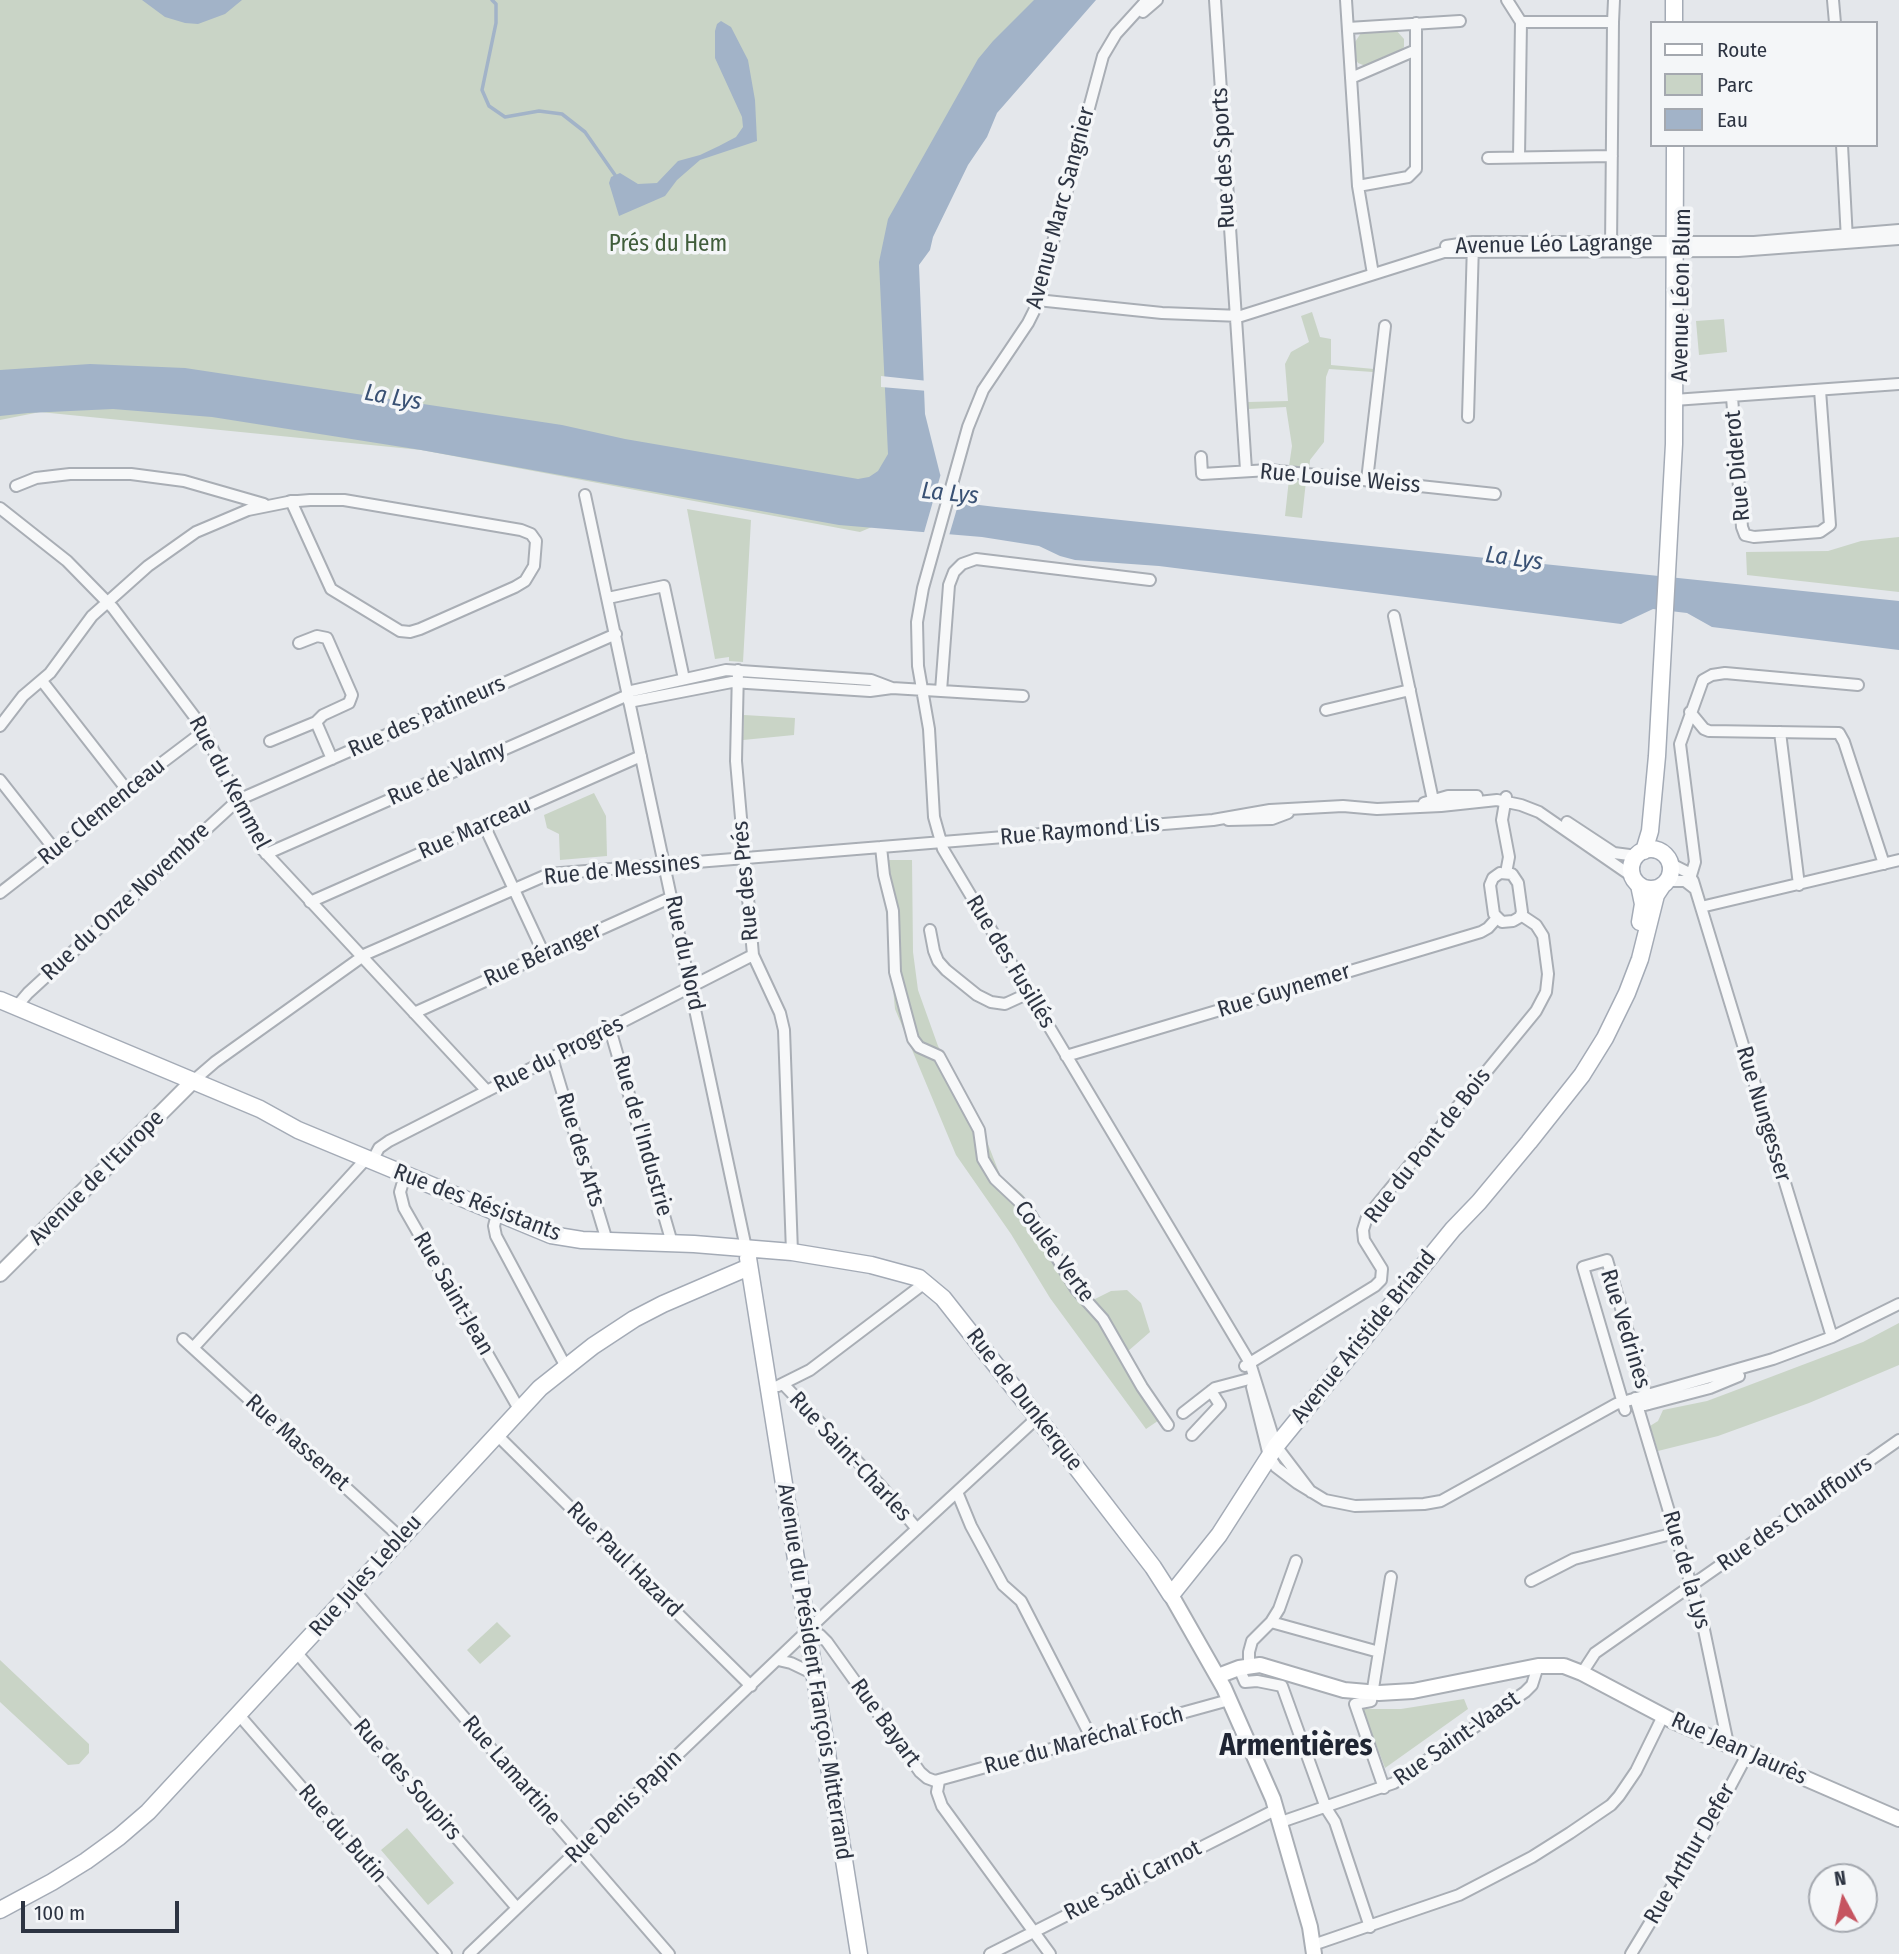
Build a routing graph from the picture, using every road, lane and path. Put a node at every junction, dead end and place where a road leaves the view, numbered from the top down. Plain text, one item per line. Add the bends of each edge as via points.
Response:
1 (1147, 0) edge
2 (1157, 0) edge
3 (1215, 0) edge
4 (1346, 0) edge
5 (1507, 0) edge
6 (1614, 0) edge
7 (1674, 0) edge
8 (1682, 0) edge
9 (1833, 0) edge
10 (1460, 20) dead end
11 (1674, 21) edge
12 (1683, 21) edge
13 (1835, 21) edge
14 (1521, 22) junction
15 (1613, 22) junction
16 (1416, 23) junction
17 (1121, 28) junction
18 (1348, 28) junction
19 (1416, 50) junction
20 (1351, 78) junction
21 (1675, 147) edge
22 (1683, 147) edge
23 (1842, 147) edge
24 (1612, 156) junction
25 (1519, 157) junction
26 (1488, 158) dead end
27 (1358, 186) junction
28 (1899, 230) edge
29 (1847, 239) junction
30 (1899, 239) edge
31 (1473, 246) junction
32 (1611, 246) junction
33 (1679, 247) junction
34 (1373, 274) junction
35 (1037, 300) junction
36 (1235, 316) junction
37 (1385, 326) dead end
38 (1899, 384) edge
39 (1820, 390) junction
40 (1732, 397) junction
41 (1677, 400) junction
42 (1468, 417) dead end
43 (1201, 457) dead end
44 (1246, 470) junction
45 (1367, 480) junction
46 (16, 486) dead end
47 (1495, 494) dead end
48 (585, 495) dead end
49 (291, 501) junction
50 (266, 505) junction
51 (0, 508) edge
52 (931, 555) joint
53 (1150, 580) dead end
54 (608, 598) junction
55 (108, 602) junction
56 (1394, 616) dead end
57 (616, 634) junction
58 (299, 643) dead end
59 (738, 670) junction
60 (684, 679) junction
61 (42, 681) junction
62 (737, 682) junction
63 (1858, 685) dead end
64 (891, 688) junction
65 (922, 690) junction
66 (1410, 690) junction
67 (941, 691) junction
68 (628, 696) junction
69 (1023, 696) dead end
70 (1326, 710) dead end
71 (1690, 712) junction
72 (316, 722) junction
73 (0, 726) edge
74 (204, 731) junction
75 (1780, 732) junction
76 (270, 741) dead end
77 (641, 756) junction
78 (1657, 756) junction
79 (332, 759) junction
80 (0, 780) edge
81 (127, 790) junction
82 (1505, 798) junction
83 (238, 800) junction
84 (1434, 803) junction
85 (484, 825) junction
86 (940, 843) junction
87 (881, 846) junction
88 (55, 850) junction
89 (266, 854) junction
90 (1640, 854) junction
91 (745, 857) junction
92 (1666, 858) junction
93 (1899, 860) edge
94 (664, 864) junction
95 (1884, 864) junction
96 (1506, 873) junction
97 (1636, 881) junction
98 (1692, 883) junction
99 (1665, 884) junction
100 (1799, 884) junction
101 (513, 888) junction
102 (0, 893) edge
103 (671, 897) junction
104 (310, 902) junction
105 (1701, 908) junction
106 (1521, 915) junction
107 (1497, 918) junction
108 (930, 930) dead end
109 (544, 954) junction
110 (753, 955) junction
111 (361, 957) junction
112 (691, 988) junction
113 (1029, 993) junction
114 (0, 1000) edge
115 (8, 1008) edge
116 (414, 1013) junction
117 (610, 1029) junction
118 (1066, 1056) junction
119 (552, 1058) junction
120 (189, 1084) junction
121 (487, 1091) junction
122 (369, 1160) junction
123 (405, 1175) junction
124 (497, 1214) junction
125 (1453, 1228) junction
126 (607, 1241) junction
127 (673, 1243) junction
128 (746, 1248) junction
129 (792, 1252) junction
130 (750, 1267) junction
131 (0, 1274) edge
132 (926, 1282) junction
133 (1899, 1304) edge
134 (1832, 1337) junction
135 (183, 1339) dead end
136 (193, 1348) junction
137 (1247, 1364) junction
138 (565, 1367) junction
139 (1252, 1378) junction
140 (776, 1387) junction
141 (1211, 1391) junction
142 (1642, 1401) junction
143 (1623, 1406) junction
144 (519, 1409) junction
145 (1183, 1413) dead end
146 (1038, 1417) junction
147 (1168, 1425) dead end
148 (496, 1434) junction
149 (1192, 1435) dead end
150 (1899, 1440) edge
151 (1272, 1451) junction
152 (957, 1492) junction
153 (917, 1529) junction
154 (1675, 1533) junction
155 (401, 1538) junction
156 (1296, 1561) dead end
157 (1391, 1577) dead end
158 (1531, 1581) dead end
159 (1690, 1588) junction
160 (353, 1589) junction
161 (1171, 1595) junction
162 (1271, 1622) junction
163 (807, 1631) junction
164 (296, 1652) junction
165 (1379, 1652) junction
166 (778, 1660) junction
167 (1538, 1665) junction
168 (1244, 1667) junction
169 (1582, 1673) junction
170 (814, 1674) junction
171 (1218, 1676) junction
172 (751, 1686) junction
173 (1372, 1693) junction
174 (1229, 1700) junction
175 (239, 1715) junction
176 (1663, 1716) junction
177 (1092, 1739) junction
178 (1728, 1744) junction
179 (1748, 1753) junction
180 (939, 1781) junction
181 (1384, 1788) junction
182 (1326, 1808) junction
183 (1279, 1816) junction
184 (1899, 1819) edge
185 (579, 1849) junction
186 (517, 1908) junction
187 (0, 1910) edge
188 (1370, 1927) junction
189 (1034, 1932) junction
190 (1314, 1950) edge
191 (446, 1954) edge
192 (469, 1954) edge
193 (669, 1954) edge
194 (859, 1954) edge
195 (990, 1954) edge
196 (1050, 1954) edge
197 (1631, 1954) edge

1 - 17 street, Avenue Marc Sangnier
2 - 17 street, Avenue Marc Sangnier
3 - 36 street, Rue des Sports
4 - 18 street
5 - 14 street
6 - 15 street
7 - 11 main road
8 - 12 main road
9 - 13 street
10 - 16 street
14 - 15 street
14 - 25 street
15 - 24 street
16 - 18 street
16 - 19 street
17 - 35 street, Avenue Marc Sangnier via 1100,63
18 - 20 street
19 - 20 street
19 - 27 street via 1414,173
20 - 27 street
21 - 33 main road, Avenue Léon Blum
22 - 33 main road, Avenue Léon Blum
23 - 29 street
24 - 25 street
24 - 32 street
25 - 26 street
27 - 34 street
28 - 29 street, Avenue Léo Lagrange
29 - 30 street, Avenue Léo Lagrange
29 - 33 street, Avenue Léo Lagrange via 1758,251
31 - 32 street, Avenue Léo Lagrange
31 - 34 street, Avenue Léo Lagrange
31 - 42 street
32 - 33 street, Avenue Léo Lagrange
33 - 41 main road, Avenue Léon Blum
34 - 36 street, Avenue Léo Lagrange
35 - 36 street, Avenue Léo Lagrange
35 - 52 street, Avenue Marc Sangnier via 1028,323 983,390
36 - 44 street, Rue des Sports
37 - 45 street
38 - 39 street
39 - 40 street
39 - 40 street, Rue Diderot via 1831,521 1824,531 1787,535 1754,537 1743,531
40 - 41 street
41 - 78 main road, Avenue Léon Blum
43 - 44 street, Rue Louise Weiss via 1202,474
44 - 45 street, Rue Louise Weiss
45 - 47 street, Rue Louise Weiss
46 - 50 street via 70,474 131,474 184,481
48 - 54 street, Rue du Nord
49 - 49 street via 331,589 400,631 420,629 521,584 534,566 536,544 527,532 354,501
49 - 50 street
50 - 55 street via 185,539
51 - 55 street, Rue du Kemmel via 67,561
52 - 65 street, Rue des Fusillés via 917,622
53 - 67 street via 976,559 962,564 949,584
54 - 57 street, Rue du Nord
54 - 60 street via 664,586
55 - 61 street
55 - 74 street, Rue du Kemmel
56 - 66 street
57 - 68 street, Rue du Nord
57 - 79 street, Rue des Patineurs
58 - 72 street via 325,637 351,692 349,703
59 - 60 street
59 - 62 street, Rue des Prés
59 - 64 street via 871,680
60 - 68 street
61 - 73 street
61 - 81 street
62 - 64 street via 870,691
62 - 68 street
62 - 91 street, Rue des Prés via 736,761
63 - 71 street, Rue Nungesser via 1718,673 1703,680
64 - 65 street
65 - 67 street
65 - 86 street, Rue des Fusillés
66 - 70 street
66 - 84 street
67 - 69 street
68 - 77 street, Rue du Nord
68 - 89 street, Rue de Valmy
71 - 75 street via 1709,731
71 - 98 street, Rue Nungesser via 1680,747 1695,859
72 - 76 street
72 - 79 street
74 - 81 street, Rue Clemenceau
74 - 83 street, Rue du Kemmel
75 - 95 street via 1839,733
75 - 100 street
77 - 85 street, Rue Marceau
77 - 94 street, Rue du Nord
78 - 90 main road via 1650,831
78 - 92 main road via 1658,833
79 - 83 street, Rue des Patineurs
80 - 88 street
81 - 88 street, Rue Clemenceau
82 - 84 street, Rue Raymond Lis
82 - 90 street, Rue Raymond Lis via 1538,804 1614,853
82 - 96 street
82 - 97 street, Rue Raymond Lis via 1539,813
83 - 89 street, Rue du Kemmel
83 - 115 street, Rue du Onze Novembre
84 - 86 street, Rue Raymond Lis via 1244,813 1220,819
85 - 101 street
85 - 104 street, Rue Marceau
86 - 87 street, Rue de Messines
86 - 113 street, Rue des Fusillés
87 - 91 street, Rue de Messines
87 - 147 street, Coulée Verte via 893,911 895,972 913,1039 939,1056 979,1130 983,1159 995,1179 1027,1209 1076,1289 1103,1319
88 - 102 street, Rue Clemenceau
89 - 104 street, Rue du Kemmel
90 - 92 main road via 1654,850
90 - 97 main road via 1632,865
91 - 94 street, Rue de Messines
91 - 110 street, Rue des Prés
92 - 98 street via 1684,870
92 - 99 main road via 1671,873
93 - 95 street
94 - 101 street, Rue de Messines via 549,874
94 - 103 street, Rue du Nord
95 - 100 street
96 - 106 street via 1518,883
96 - 107 street via 1495,876 1490,885
97 - 99 main road via 1650,889
97 - 125 main road, Avenue Aristide Briand via 1643,904 1637,937 1599,1032 1567,1082
98 - 99 street
98 - 105 street, Rue Nungesser
99 - 125 main road, Avenue Aristide Briand via 1656,895 1627,993 1595,1056 1529,1142
100 - 105 street
101 - 109 street
101 - 111 street, Rue de Messines
103 - 109 street, Rue Béranger
103 - 112 street, Rue du Nord
104 - 111 street, Rue du Kemmel
105 - 134 street, Rue Nungesser
106 - 107 street via 1508,922
106 - 137 street, Rue du Pont de Bois via 1543,936 1546,992 1367,1217 1364,1240 1382,1269 1381,1280
107 - 118 street, Rue Guynemer via 1481,932
108 - 113 street via 938,961 971,991 1001,1004
109 - 116 street, Rue Béranger
110 - 112 street, Rue du Progrès
110 - 129 street, Rue des Prés via 784,1023
111 - 116 street, Rue du Kemmel
111 - 120 street, Rue de Messines
112 - 117 street, Rue du Progrès
112 - 128 street, Rue du Nord
113 - 118 street, Rue des Fusillés
114 - 115 main road, Rue des Résistants
115 - 120 main road, Rue des Résistants
116 - 121 street, Rue du Kemmel
117 - 119 street, Rue du Progrès
117 - 127 street, Rue de l'Industrie
118 - 137 street, Rue des Fusillés
119 - 121 street, Rue du Progrès
119 - 126 street, Rue des Arts
120 - 122 main road, Rue des Résistants via 260,1109
120 - 131 main road, Avenue de l'Europe
121 - 122 street, Rue du Progrès via 385,1143
122 - 123 main road, Rue des Résistants
122 - 136 street
123 - 124 main road, Rue des Résistants
123 - 144 street, Rue Saint-Jean via 400,1192 404,1208
124 - 126 main road, Rue des Résistants via 557,1237
124 - 138 street via 496,1236
125 - 151 main road, Avenue Aristide Briand
126 - 127 main road, Rue des Résistants
127 - 128 main road, Rue des Résistants
128 - 129 main road, Rue de Dunkerque
128 - 130 main road, Avenue du Président François Mitterrand
129 - 132 main road, Rue de Dunkerque via 901,1271
130 - 138 main road, Rue Jules Lebleu via 643,1314
130 - 140 main road, Avenue du Président François Mitterrand
132 - 140 street via 824,1360
132 - 146 main road, Rue de Dunkerque
133 - 134 street
134 - 142 street
135 - 136 street, Rue Massenet
136 - 155 street, Rue Massenet
137 - 139 street, Rue des Fusillés
138 - 144 main road, Rue Jules Lebleu
139 - 141 street
139 - 151 street, Rue des Fusillés
140 - 153 street, Rue Saint-Charles via 880,1485
140 - 163 main road, Avenue du Président François Mitterrand
141 - 145 street
141 - 149 street via 1224,1401
142 - 143 street
142 - 143 street, Rue Vedrines via 1608,1260 1583,1267
142 - 154 street, Rue de la Lys
143 - 151 street via 1441,1501 1424,1504 1368,1507 1330,1501 1311,1492
144 - 148 main road, Rue Jules Lebleu
146 - 152 street, Rue Denis Papin
146 - 161 main road, Rue de Dunkerque
148 - 155 main road, Rue Jules Lebleu
148 - 172 street, Rue Paul Hazard
150 - 159 street, Rue des Chauffours
151 - 161 main road, Avenue Aristide Briand via 1219,1535
152 - 153 street, Rue Denis Papin
152 - 177 street via 1003,1585 1021,1601
153 - 163 street, Rue Denis Papin
154 - 158 street via 1574,1559
154 - 159 street, Rue de la Lys
155 - 160 main road, Rue Jules Lebleu
156 - 162 street
157 - 165 street
159 - 169 street, Rue des Chauffours via 1595,1653
159 - 178 street, Rue de la Lys via 1705,1633
160 - 164 main road, Rue Jules Lebleu
160 - 185 street, Rue Lamartine
161 - 171 main road, Rue de Dunkerque
162 - 165 street
162 - 168 street via 1252,1641
163 - 166 street, Rue Denis Papin
163 - 170 main road, Avenue du Président François Mitterrand
163 - 180 street, Rue Bayart via 827,1642 920,1772
164 - 175 main road, Rue Jules Lebleu
164 - 186 street, Rue des Soupirs
165 - 173 street
166 - 170 street
166 - 172 street, Rue Denis Papin
167 - 169 main road, Rue Jean Jaurès via 1559,1665
167 - 173 main road, Rue Jean Jaurès via 1413,1691
167 - 181 street, Rue Saint-Vaast via 1525,1692
168 - 171 main road
168 - 173 main road, Rue Jean Jaurès via 1264,1666 1344,1690
168 - 182 street via 1245,1682 1282,1686
169 - 176 main road, Rue Jean Jaurès
170 - 194 main road, Avenue du Président François Mitterrand
171 - 174 main road, Rue de Dunkerque
172 - 185 street, Rue Denis Papin
173 - 181 street via 1371,1701 1355,1704
174 - 177 street, Rue du Maréchal Foch
174 - 183 main road, Rue de Dunkerque
175 - 187 main road, Rue Jules Lebleu via 125,1832 63,1875
175 - 191 street, Rue du Butin
176 - 178 main road, Rue Jean Jaurès
176 - 188 street via 1636,1771 1611,1805 1491,1880
177 - 180 street, Rue du Maréchal Foch
178 - 179 main road, Rue Jean Jaurès
179 - 184 main road, Rue Jean Jaurès
179 - 197 street, Rue Arthur Defer
180 - 189 street, Rue Bayart via 942,1805
181 - 182 street, Rue Saint-Vaast
182 - 183 street, Rue Saint-Vaast
182 - 188 street via 1335,1822
183 - 189 street, Rue Sadi Carnot
183 - 190 main road, Rue de Dunkerque
185 - 186 street, Rue Denis Papin
185 - 193 street, Rue Lamartine
186 - 192 street, Rue Denis Papin
188 - 190 street
189 - 195 street, Rue Sadi Carnot
189 - 196 street, Rue Bayart

